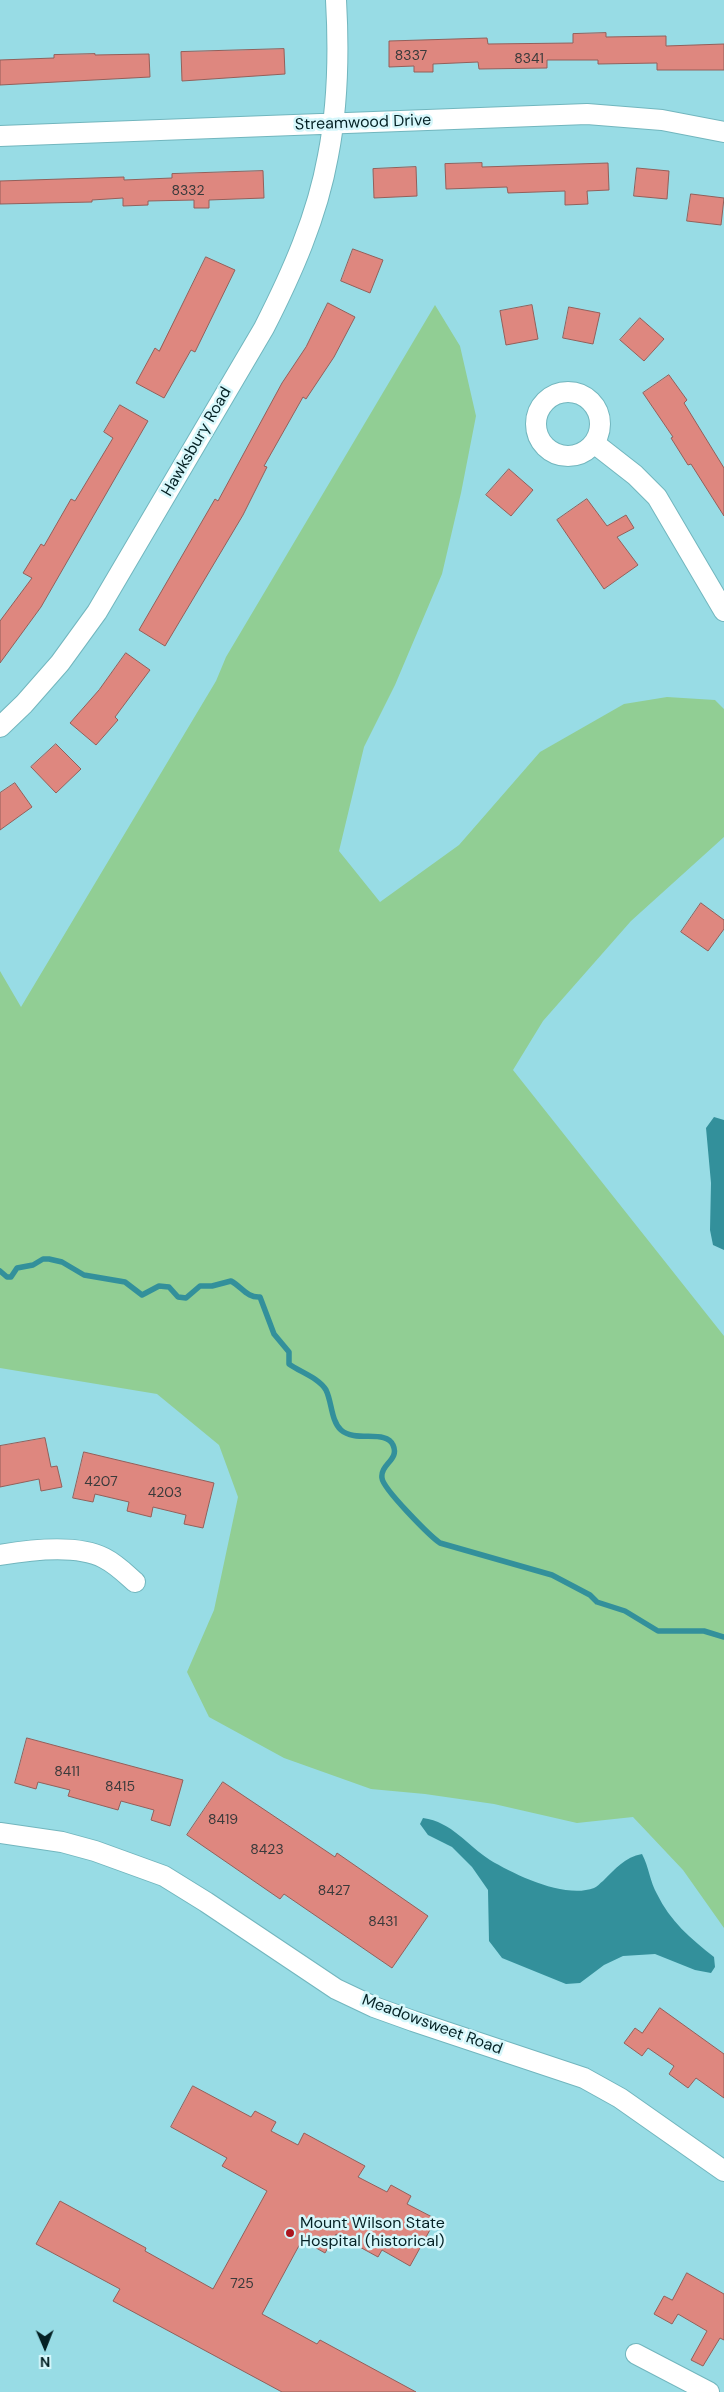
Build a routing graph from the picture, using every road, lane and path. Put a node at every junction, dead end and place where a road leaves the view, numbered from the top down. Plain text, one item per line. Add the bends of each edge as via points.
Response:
1 (336, 0) edge
2 (334, 124) junction
3 (724, 132) edge
4 (0, 136) edge
5 (594, 443) dead end
6 (724, 611) edge
7 (0, 727) edge
8 (0, 1555) edge
9 (135, 1582) dead end
10 (0, 1833) edge
11 (724, 2171) edge
12 (636, 2354) dead end
13 (709, 2392) edge

1 - 2 street, Hawksbury Road via 338,57
2 - 3 street, Streamwood Drive via 587,114 662,120
2 - 4 street, Streamwood Drive
2 - 7 street, Hawksbury Road via 328,157 303,242 264,328 97,612 60,663
5 - 6 street via 635,475 656,498
8 - 9 street via 53,1550 80,1552 103,1557
10 - 11 street, Meadowsweet Road via 70,1844 164,1876 336,1989 374,2007 584,2078 620,2098
12 - 13 street

